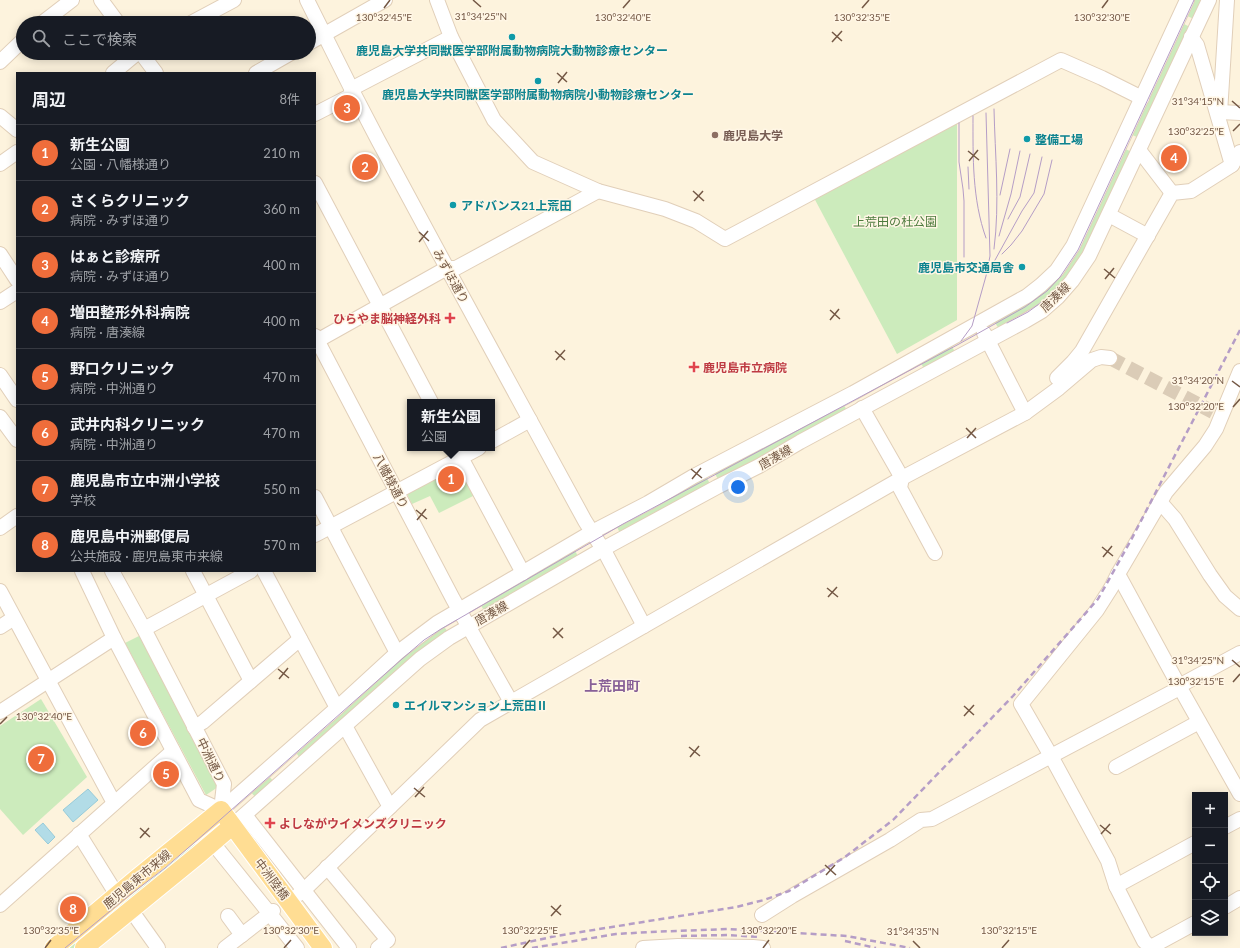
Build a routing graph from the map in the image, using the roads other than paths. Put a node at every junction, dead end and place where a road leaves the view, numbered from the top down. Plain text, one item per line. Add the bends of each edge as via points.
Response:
1 (72, 0) edge
2 (100, 0) edge
3 (234, 0) edge
4 (307, 0) edge
5 (385, 0) edge
6 (437, 0) edge
7 (1187, 0) edge
8 (1208, 0) edge
9 (1227, 0) edge
10 (51, 16) edge
11 (113, 16) edge
12 (204, 16) edge
13 (315, 16) edge
14 (316, 18) edge
15 (324, 34) junction
16 (451, 36) junction
17 (1191, 37) junction
18 (316, 39) edge
19 (16, 47) edge
20 (129, 60) edge
21 (146, 60) edge
22 (279, 60) edge
23 (0, 62) edge
24 (114, 72) edge
25 (155, 72) edge
26 (258, 72) edge
27 (352, 92) junction
28 (1142, 98) junction
29 (316, 113) edge
30 (1240, 113) edge
31 (0, 116) edge
32 (1220, 118) junction
33 (16, 129) edge
34 (1139, 150) junction
35 (1240, 152) edge
36 (16, 153) edge
37 (0, 164) edge
38 (1232, 165) junction
39 (316, 185) edge
40 (598, 191) junction
41 (1172, 194) junction
42 (1108, 215) junction
43 (1148, 236) junction
44 (0, 254) edge
45 (446, 268) junction
46 (16, 278) edge
47 (16, 292) edge
48 (0, 302) edge
49 (380, 306) junction
50 (978, 323) junction
51 (316, 340) edge
52 (989, 341) junction
53 (1110, 358) tunnel mouth
54 (1240, 371) edge
55 (0, 375) edge
56 (16, 399) edge
57 (430, 399) edge
58 (862, 408) junction
59 (1025, 412) junction
60 (0, 417) edge
61 (530, 420) junction
62 (16, 439) edge
63 (495, 439) edge
64 (459, 453) edge
65 (902, 478) junction
66 (397, 492) junction
67 (316, 499) edge
68 (1160, 502) junction
69 (16, 517) edge
70 (331, 527) junction
71 (0, 528) edge
72 (592, 532) junction
73 (316, 534) edge
74 (603, 549) junction
75 (935, 553) dead end
76 (82, 572) edge
77 (113, 572) edge
78 (194, 572) edge
79 (249, 572) edge
80 (265, 572) edge
81 (524, 573) junction
82 (1118, 574) junction
83 (0, 591) edge
84 (206, 596) junction
85 (1240, 608) edge
86 (459, 610) junction
87 (14, 618) junction
88 (468, 626) junction
89 (644, 626) junction
90 (0, 627) edge
91 (144, 629) junction
92 (114, 638) junction
93 (300, 638) junction
94 (397, 652) junction
95 (1240, 653) edge
96 (48, 681) junction
97 (251, 681) junction
98 (1180, 686) junction
99 (511, 702) junction
100 (337, 708) junction
101 (0, 712) edge
102 (1199, 722) junction
103 (345, 726) junction
104 (194, 727) junction
105 (173, 751) junction
106 (1051, 756) junction
107 (1116, 768) dead end
108 (1240, 794) edge
109 (114, 803) junction
110 (390, 807) junction
111 (221, 810) junction
112 (1240, 819) edge
113 (238, 820) junction
114 (1228, 825) edge
115 (78, 834) junction
116 (212, 842) junction
117 (1192, 845) edge
118 (327, 868) junction
119 (1116, 886) junction
120 (301, 892) junction
121 (117, 895) junction
122 (1240, 898) edge
123 (1228, 904) edge
124 (0, 905) edge
125 (131, 910) junction
126 (271, 912) junction
127 (762, 915) dead end
128 (228, 916) dead end
129 (1192, 925) edge
130 (242, 935) junction
131 (1151, 947) edge
132 (54, 948) edge
133 (84, 948) edge
134 (158, 948) edge
135 (225, 948) edge
136 (297, 948) edge
137 (323, 948) edge
138 (349, 948) edge
139 (378, 948) edge
140 (643, 948) edge
141 (763, 948) edge

1 - 10 street
2 - 11 street
3 - 12 street
4 - 13 street, みずほ通り
5 - 15 street
6 - 16 street
7 - 28 street, 唐湊線
8 - 17 street, 唐湊線
9 - 32 street
14 - 15 street, みずほ通り
15 - 18 street
15 - 27 street, みずほ通り
16 - 27 street
16 - 40 street via 494,120 533,162
17 - 32 street via 1197,45
17 - 34 street, 唐湊線
19 - 23 street
20 - 24 street
21 - 25 street
22 - 26 street
27 - 29 street
27 - 45 street, みずほ通り
28 - 40 street via 1061,60 725,239 696,222 666,209
28 - 50 street, 唐湊線 via 1073,246 1057,270 1027,296
30 - 32 street
31 - 33 street
32 - 38 street
34 - 41 street
34 - 42 street, 唐湊線
35 - 38 street
36 - 37 street
38 - 41 street via 1191,191
39 - 49 street
40 - 45 street via 456,268
41 - 43 street
42 - 43 street
42 - 52 street, 唐湊線 via 1089,256 1058,297 1042,311
43 - 59 street via 1082,351 1034,398
44 - 46 street
45 - 49 street
45 - 61 street, みずほ通り
47 - 48 street
49 - 51 street
49 - 57 street
50 - 52 street
50 - 72 street, 唐湊線 via 853,393
51 - 66 street, 八幡様通り
52 - 58 street, 唐湊線
52 - 59 street
53 - 59 street via 1092,360
54 - 68 street via 1217,415 1216,429
55 - 56 street
58 - 65 street
58 - 74 street, 唐湊線
59 - 65 street
60 - 62 street
61 - 63 street
61 - 72 street, みずほ通り
64 - 66 street
64 - 81 street
65 - 75 street via 900,488
65 - 89 street
66 - 70 street
66 - 86 street, 八幡様通り
67 - 70 street
68 - 82 street
68 - 85 street via 1178,524 1217,586
69 - 71 street
70 - 73 street
70 - 94 street
72 - 74 street, みずほ通り
72 - 81 street, 唐湊線
74 - 88 street, 唐湊線
74 - 89 street, みずほ通り
76 - 92 street
77 - 91 street, 中洲通り
78 - 84 street
79 - 84 street
80 - 93 street
81 - 86 street, 唐湊線
82 - 98 street
82 - 106 street via 1097,610 1021,704
83 - 87 street
84 - 91 street
84 - 97 street
86 - 88 street, 八幡様通り
86 - 94 street, 唐湊線
87 - 90 street
87 - 96 street
88 - 99 street, 八幡様通り
88 - 103 street, 唐湊線 via 420,660
89 - 99 street
91 - 104 street, 中洲通り
92 - 96 street
92 - 105 street
93 - 97 street
93 - 100 street
94 - 100 street, 唐湊線
95 - 98 street
96 - 101 street
96 - 109 street
97 - 104 street
98 - 102 street
98 - 106 street
99 - 110 street via 480,720
100 - 111 street, 唐湊線
102 - 107 street
102 - 108 street
103 - 110 street
103 - 113 street, 唐湊線
104 - 111 street, 中洲通り via 224,784
105 - 109 street
105 - 111 street via 199,800
106 - 119 street via 1108,861
106 - 127 street via 932,819 921,820
109 - 115 street
110 - 118 street
111 - 113 main road, 中洲陸橋
111 - 121 main road, 鹿児島東市来線
112 - 114 street
113 - 116 main road, 鹿児島東市来線
113 - 120 street
113 - 137 main road, 中洲陸橋
115 - 121 street
115 - 124 street
116 - 125 main road, 鹿児島東市来線
116 - 126 street
117 - 119 street
118 - 120 street
118 - 139 street via 388,940
119 - 131 street via 1144,941
120 - 138 street
121 - 132 main road, 鹿児島東市来線
122 - 123 street
125 - 133 main road, 鹿児島東市来線
125 - 134 street
126 - 130 street
126 - 136 street
128 - 130 street
129 - 131 street
130 - 135 street
140 - 141 street

